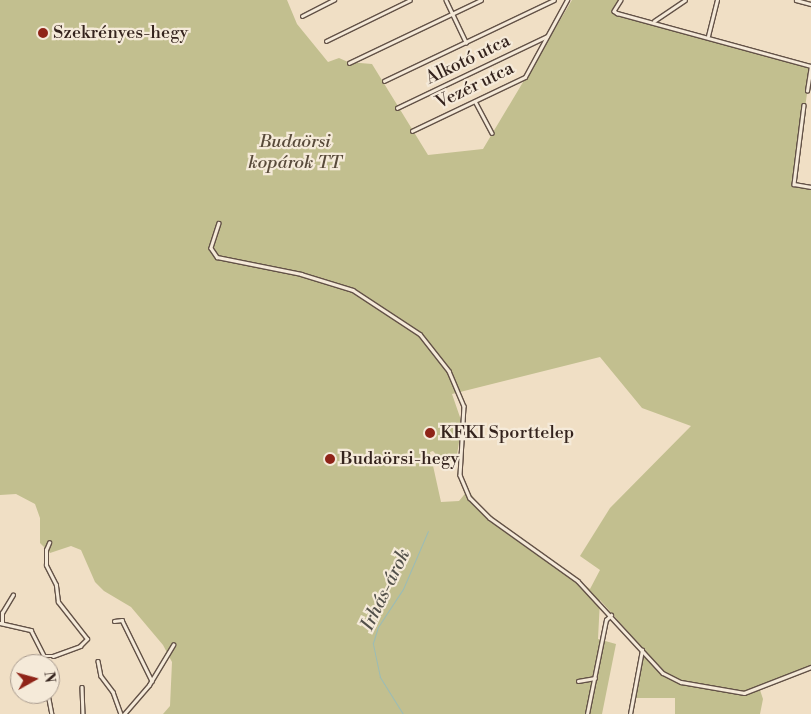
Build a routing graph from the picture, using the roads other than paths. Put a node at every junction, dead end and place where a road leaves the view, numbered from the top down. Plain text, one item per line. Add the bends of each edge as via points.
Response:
1 (334, 0) edge
2 (410, 0) edge
3 (446, 0) edge
4 (481, 0) edge
5 (554, 0) edge
6 (567, 0) edge
7 (621, 0) edge
8 (685, 0) edge
9 (717, 0) edge
10 (796, 0) edge
11 (811, 4) edge
12 (452, 14) junction
13 (302, 16) dead end
14 (654, 21) junction
15 (549, 35) junction
16 (708, 36) junction
17 (326, 41) dead end
18 (466, 42) junction
19 (349, 62) dead end
20 (811, 66) edge
21 (384, 81) dead end
22 (807, 91) dead end
23 (475, 101) junction
24 (804, 105) dead end
25 (397, 108) dead end
26 (412, 131) dead end
27 (492, 133) dead end
28 (811, 187) edge
29 (219, 223) dead end
30 (49, 543) dead end
31 (13, 595) dead end
32 (611, 615) junction
33 (114, 621) dead end
34 (1, 623) edge
35 (173, 645) dead end
36 (642, 650) junction
37 (43, 654) edge
38 (58, 654) edge
39 (98, 660) dead end
40 (811, 667) edge
41 (594, 678) junction
42 (590, 680) junction
43 (152, 681) junction
44 (578, 681) dead end
45 (594, 684) junction
46 (82, 687) dead end
47 (82, 714) edge
48 (123, 714) edge
49 (587, 714) edge
50 (630, 714) edge

1 - 13 street
2 - 17 street
3 - 12 street
4 - 12 street
5 - 18 street
6 - 15 street, Vezér utca
7 - 14 street via 614,11
8 - 14 street
9 - 16 street
10 - 11 street
12 - 18 street
12 - 19 street
14 - 16 street
15 - 23 street, Vezér utca via 525,77
15 - 25 street, Alkotó utca
16 - 20 street
18 - 21 street
20 - 22 street
23 - 26 street, Vezér utca
23 - 27 street
24 - 28 street via 794,185
29 - 32 street via 211,248 216,256 300,274 360,293 420,334 454,380 464,406 460,475 470,498 490,518 578,581
30 - 38 street via 46,565 56,584 58,602 87,639 82,645
31 - 34 street via 2,613
32 - 36 street
32 - 41 street via 606,620
33 - 43 street via 122,620
34 - 37 street via 31,630
35 - 43 street
36 - 40 street via 658,669 672,678 732,693 754,691
36 - 50 street
39 - 48 street via 101,676 114,692
41 - 42 street
41 - 45 street
42 - 44 street
42 - 45 street
43 - 48 street
45 - 49 street
46 - 47 street

